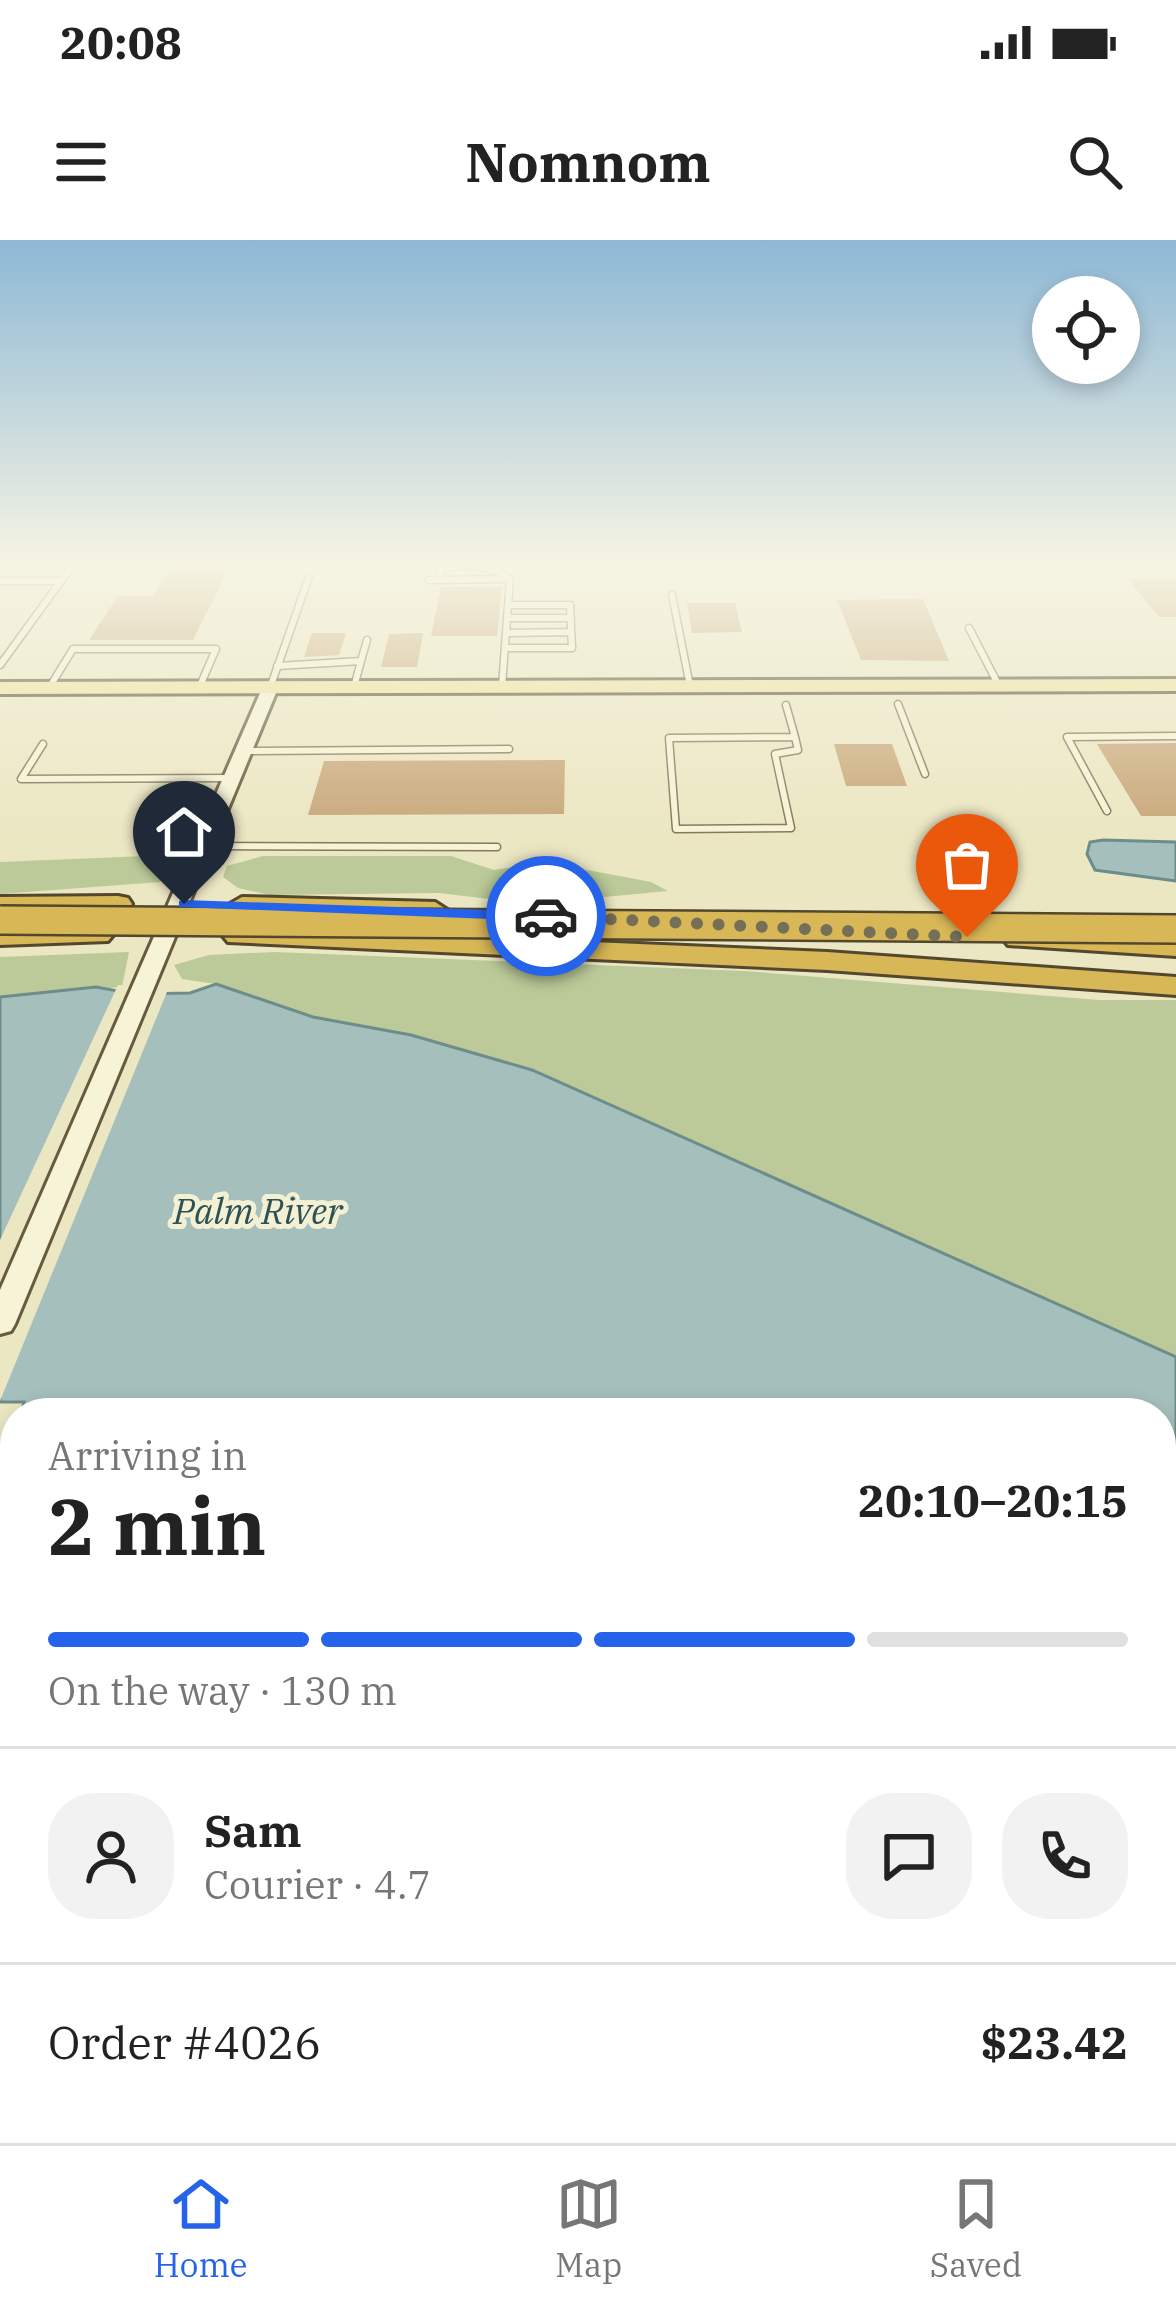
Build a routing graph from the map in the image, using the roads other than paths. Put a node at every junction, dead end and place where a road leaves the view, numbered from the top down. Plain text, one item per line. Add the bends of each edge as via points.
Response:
1 (72, 651) edge
2 (215, 651) edge
3 (284, 651) edge
4 (365, 651) edge
5 (507, 651) edge
6 (683, 651) edge
7 (981, 651) edge
8 (362, 662) junction
9 (278, 667) junction
10 (1176, 685) edge
11 (502, 686) junction
12 (690, 686) junction
13 (999, 686) junction
14 (0, 688) edge
15 (49, 688) junction
16 (199, 688) junction
17 (354, 688) junction
18 (750, 696) junction
19 (267, 697) junction
20 (898, 704) junction
21 (1176, 704) edge
22 (786, 705) junction
23 (0, 706) edge
24 (1176, 736) edge
25 (795, 737) junction
26 (43, 744) dead end
27 (509, 749) dead end
28 (244, 751) junction
29 (925, 775) dead end
30 (232, 778) junction
31 (1107, 811) dead end
32 (204, 846) junction
33 (497, 847) dead end
34 (0, 905) edge
35 (0, 920) edge
36 (1176, 929) edge
37 (0, 936) edge
38 (1176, 944) edge
39 (1176, 986) edge
40 (0, 1324) edge

1 - 15 lane
2 - 16 lane
3 - 9 lane
4 - 8 lane
5 - 11 lane
6 - 12 lane
7 - 13 lane
8 - 9 lane
8 - 17 lane
9 - 19 lane
10 - 13 main road
11 - 12 main road
11 - 17 main road
12 - 18 main road
13 - 18 main road
14 - 15 main road
15 - 16 main road
16 - 19 main road
17 - 19 main road
18 - 19 main road
18 - 22 main road
19 - 23 main road
19 - 28 street
20 - 21 main road
20 - 22 main road
20 - 29 lane
22 - 25 lane
24 - 31 lane via 1066,736
25 - 25 lane via 798,750 775,754 790,829 676,829 669,738
26 - 30 lane via 21,779
27 - 28 lane
28 - 30 street
30 - 32 street
32 - 33 lane
32 - 40 street
34 - 38 highway via 242,904
35 - 36 highway, bridge
37 - 39 highway via 238,936 847,962

